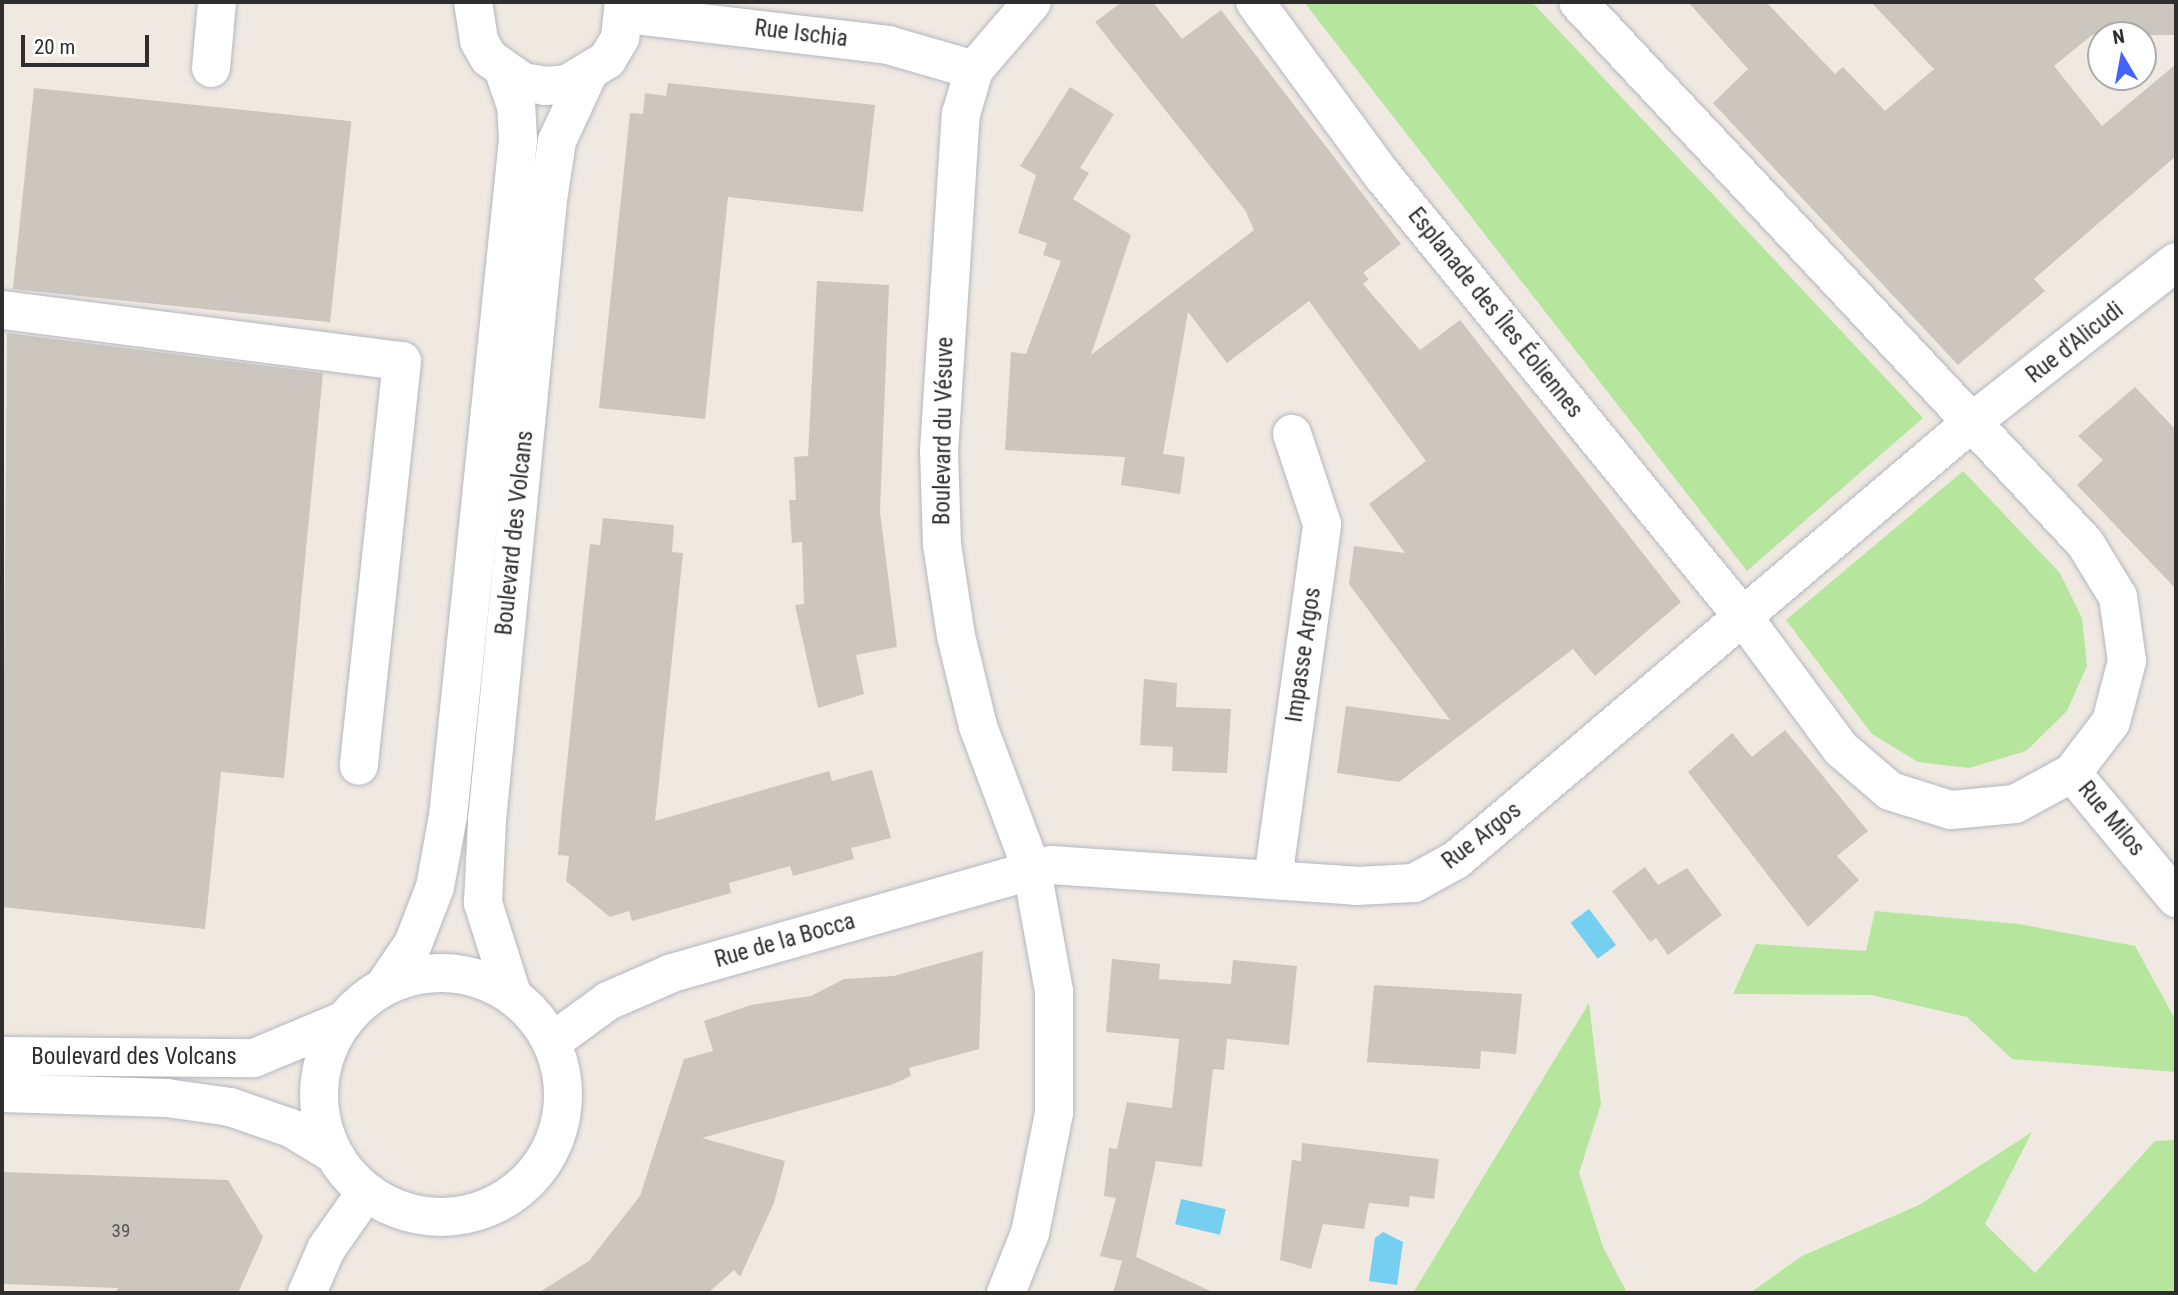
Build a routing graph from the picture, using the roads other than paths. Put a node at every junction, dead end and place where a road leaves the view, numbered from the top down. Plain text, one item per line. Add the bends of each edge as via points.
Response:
1 (217, 2) edge
2 (473, 2) edge
3 (1032, 2) edge
4 (1255, 2) edge
5 (1578, 2) edge
6 (624, 8) edge
7 (211, 68) dead end
8 (974, 70) junction
9 (504, 72) junction
10 (587, 76) junction
11 (2176, 262) edge
12 (2160, 296) edge
13 (2, 310) edge
14 (1972, 422) junction
15 (1292, 434) dead end
16 (1744, 618) junction
17 (359, 766) dead end
18 (2072, 773) junction
19 (1032, 870) junction
20 (1273, 879) junction
21 (2176, 898) edge
22 (385, 985) junction
23 (512, 994) junction
24 (343, 1021) junction
25 (552, 1042) junction
26 (2, 1056) edge
27 (2, 1093) edge
28 (332, 1153) junction
29 (366, 1192) junction
30 (307, 1293) edge
31 (1006, 1293) edge

1 - 7 street
2 - 9 street via 479,41
3 - 8 street, Boulevard du Vésuve
4 - 16 street, Esplanade des Îles Éoliennes via 1383,176
5 - 14 street, Esplanade des Îles Éoliennes
6 - 8 street, Rue Ischia via 888,45
6 - 10 street, Boulevard des Volcans via 620,38
8 - 19 street, Boulevard du Vésuve via 961,114 956,173 939,451 942,545 978,726
9 - 10 street via 545,86
9 - 22 street, Boulevard des Volcans via 516,106 518,140 448,816 435,887 413,944
10 - 23 street, Boulevard des Volcans via 558,141 548,200 486,820 483,903
11 - 12 street, Rue d'Alicudi
12 - 14 street, Rue d'Alicudi
13 - 17 street via 402,361
14 - 16 street
14 - 18 street, Esplanade des Îles Éoliennes via 2085,543 2118,597 2124,676 2111,722
15 - 20 street, Impasse Argos via 1322,524
16 - 18 street, Esplanade des Îles Éoliennes via 1841,749 1890,791 1951,810 2003,805
16 - 20 street, Rue Argos via 1456,860 1414,883
18 - 21 street, Rue Milos
19 - 20 street, Rue Argos via 1090,863
19 - 25 street, Rue de la Bocca via 672,973 608,1001
19 - 31 street, Boulevard du Vésuve via 1054,990 1054,1113 1030,1233
22 - 23 street via 428,973 449,974 471,976
22 - 24 street
23 - 25 street
24 - 26 street, Boulevard des Volcans via 254,1058
24 - 28 street via 322,1062 319,1096
25 - 29 street via 564,1087 558,1133 535,1174 517,1189 499,1203 454,1217 408,1213
27 - 28 street, Boulevard des Volcans via 167,1098 230,1107 291,1128
28 - 29 street
29 - 30 street via 326,1250

